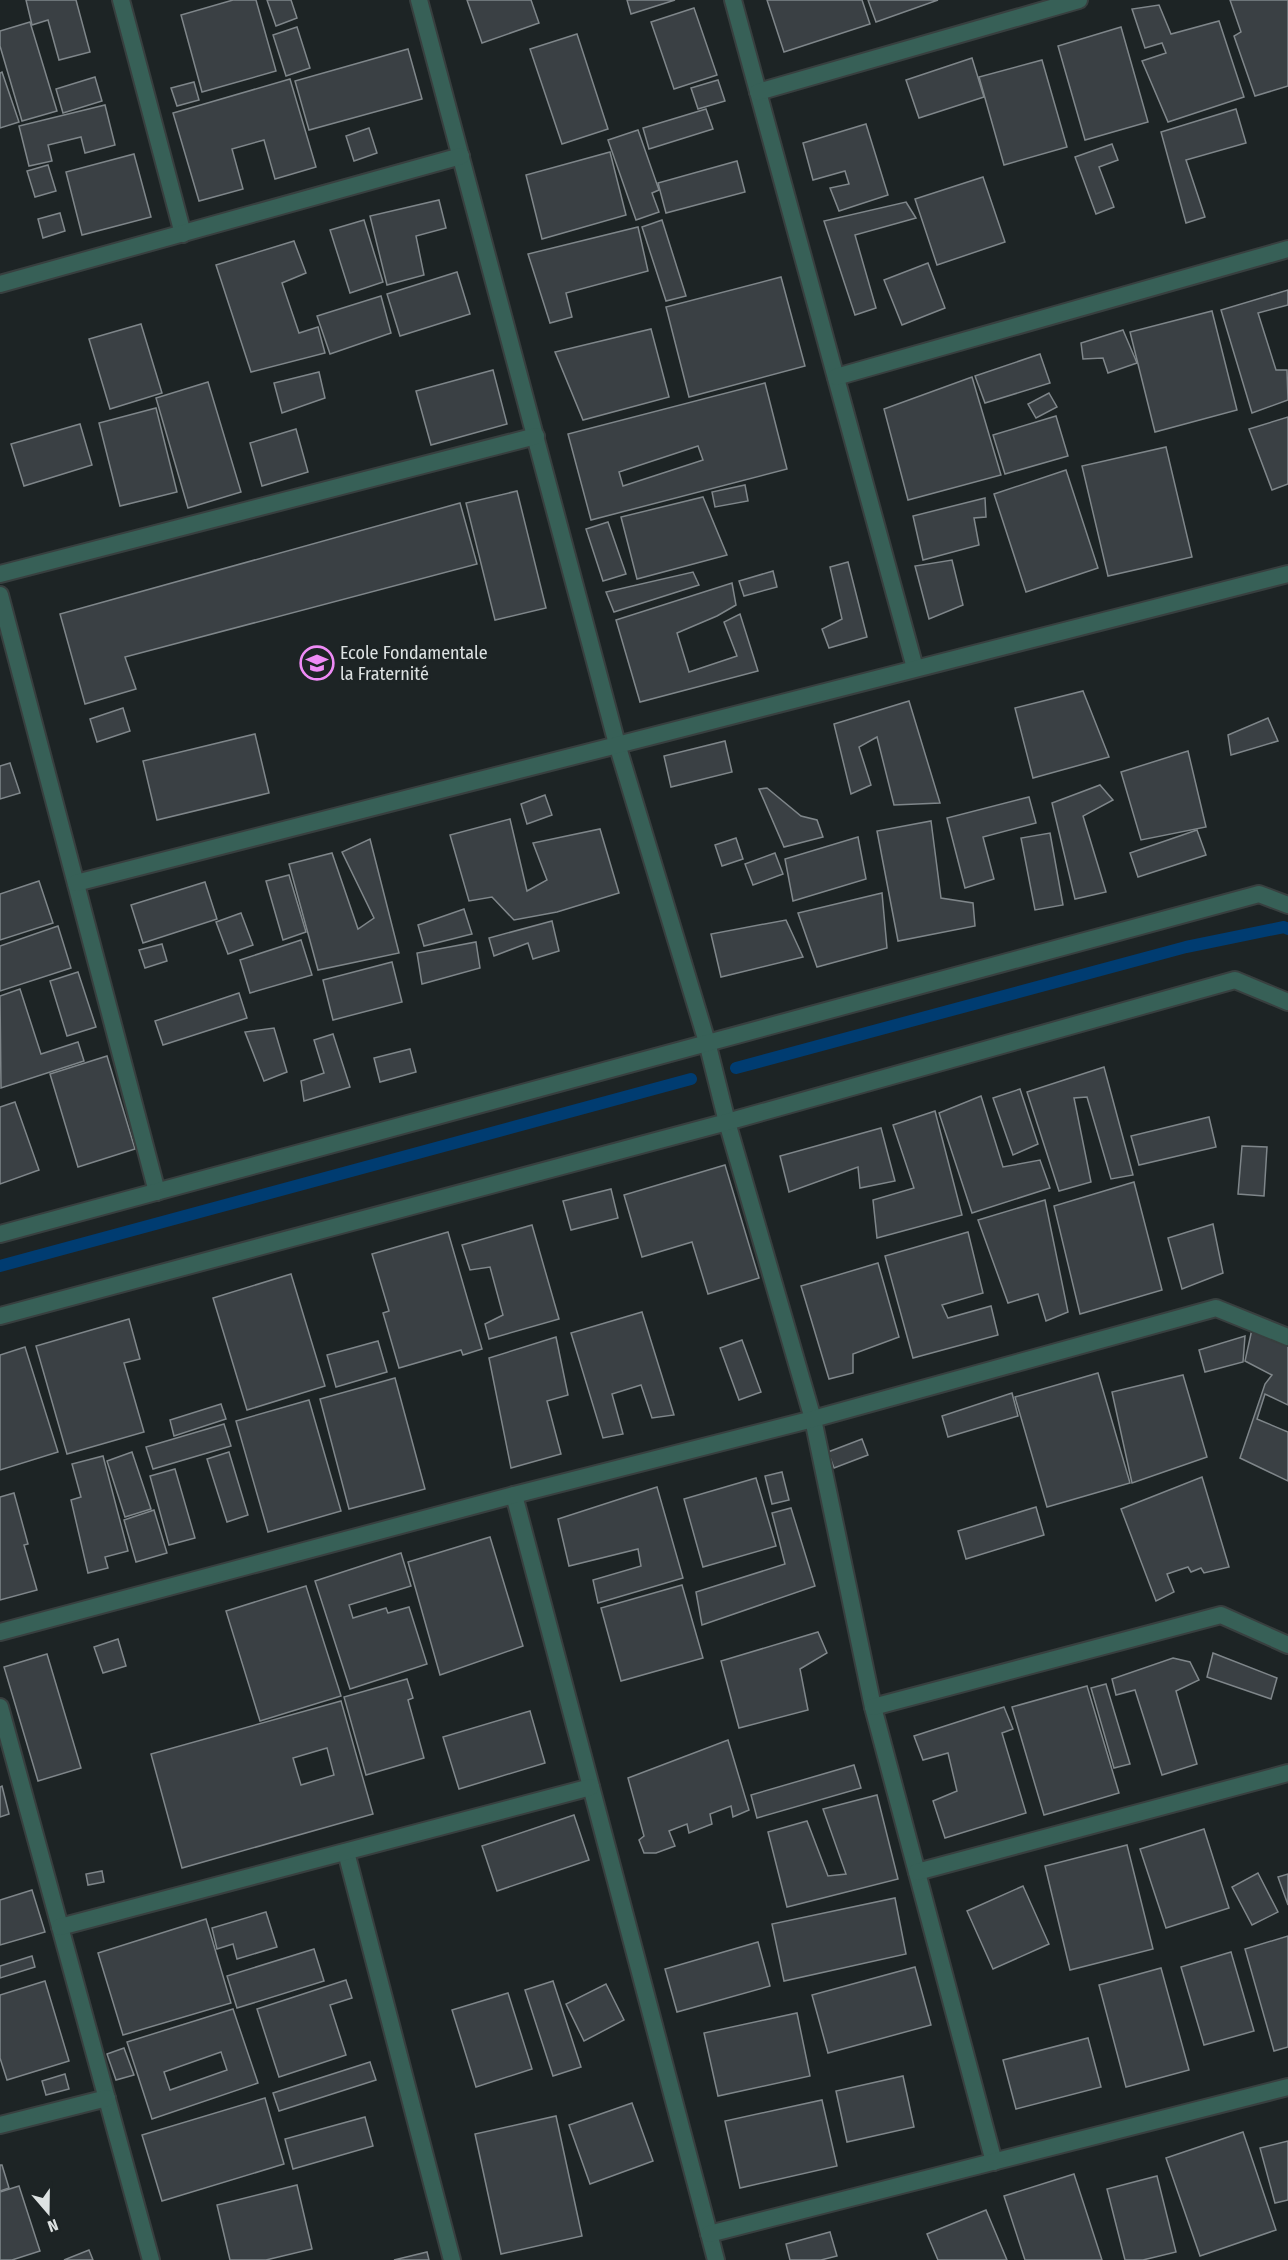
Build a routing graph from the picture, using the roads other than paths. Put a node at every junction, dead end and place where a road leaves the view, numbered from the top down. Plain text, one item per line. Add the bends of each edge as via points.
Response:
1 (121, 0) edge
2 (419, 0) edge
3 (733, 0) edge
4 (1079, 0) edge
5 (758, 92) junction
6 (461, 156) junction
7 (183, 234) junction
8 (1288, 249) edge
9 (0, 285) edge
10 (836, 377) junction
11 (536, 436) junction
12 (0, 574) edge
13 (1288, 574) edge
14 (0, 595) edge
15 (915, 668) junction
16 (617, 744) junction
17 (76, 883) junction
18 (1288, 905) edge
19 (1288, 1002) edge
20 (707, 1042) junction
21 (727, 1122) junction
22 (157, 1192) junction
23 (0, 1234) edge
24 (0, 1316) edge
25 (1288, 1337) edge
26 (813, 1419) junction
27 (514, 1495) junction
28 (0, 1632) edge
29 (1288, 1645) edge
30 (0, 1707) edge
31 (873, 1707) junction
32 (1288, 1773) edge
33 (591, 1787) junction
34 (346, 1852) junction
35 (917, 1872) junction
36 (60, 1927) junction
37 (1288, 2087) edge
38 (107, 2098) junction
39 (0, 2125) edge
40 (994, 2162) junction
41 (709, 2234) junction
42 (151, 2260) edge
43 (452, 2260) edge
44 (716, 2260) edge

1 - 7 street
2 - 6 street
3 - 5 street
4 - 5 street
5 - 10 street
6 - 7 street
6 - 11 street
7 - 9 street
8 - 10 street
10 - 15 street
11 - 12 street
11 - 16 street
13 - 15 street
14 - 17 street
15 - 16 street
16 - 17 street
16 - 20 street
17 - 22 street
18 - 20 street via 1259,894
19 - 21 street via 1235,980
20 - 21 street
20 - 22 street
21 - 24 street
21 - 26 street
22 - 23 street
25 - 26 street via 1215,1308
26 - 27 street
26 - 31 street
27 - 28 street
27 - 33 street
29 - 31 street via 1221,1614
30 - 36 street
31 - 35 street
32 - 35 street
33 - 34 street
33 - 41 street
34 - 36 street
34 - 43 street
35 - 40 street
36 - 38 street
37 - 40 street
38 - 39 street
38 - 42 street
40 - 41 street
41 - 44 street

